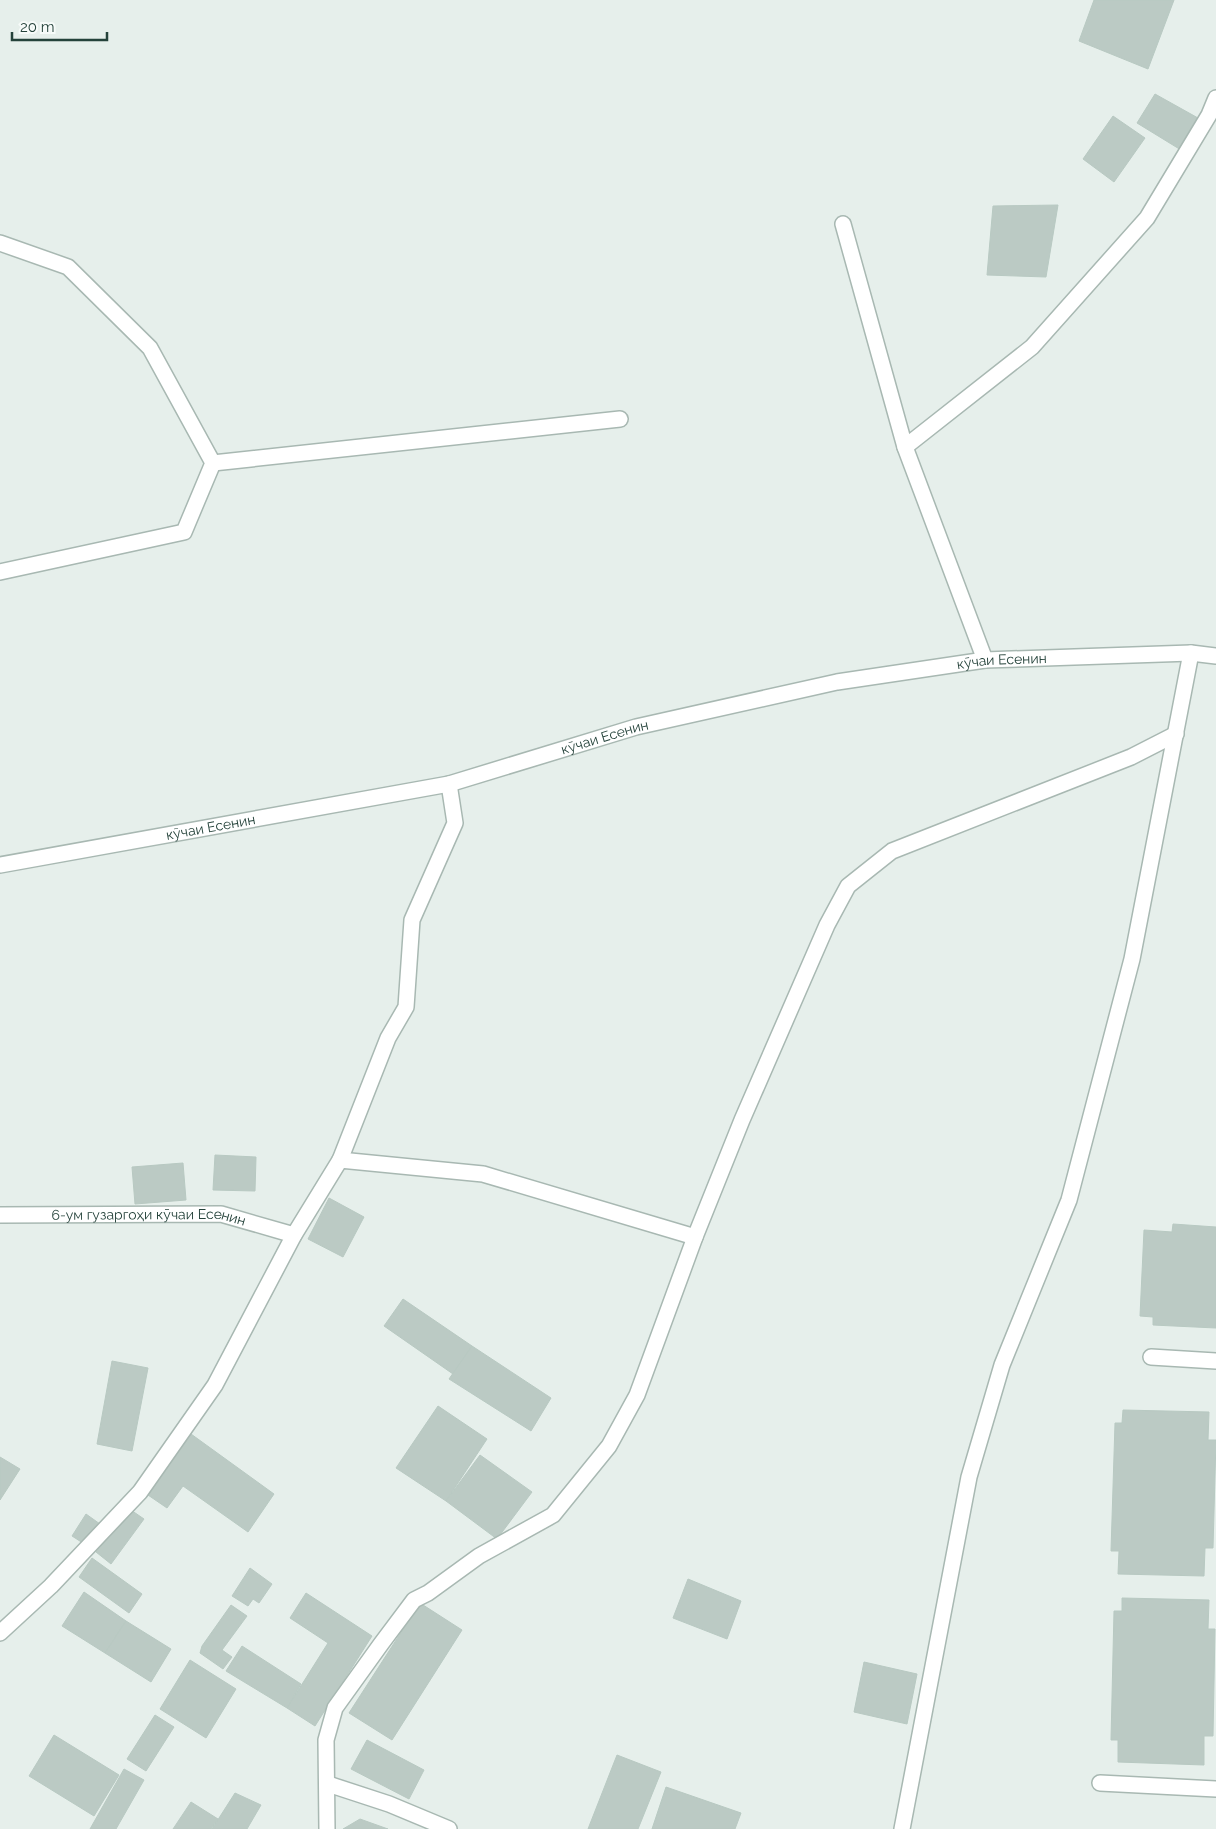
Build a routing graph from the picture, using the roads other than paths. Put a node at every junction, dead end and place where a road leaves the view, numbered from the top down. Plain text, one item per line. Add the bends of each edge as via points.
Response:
1 (1216, 98) edge
2 (843, 224) dead end
3 (0, 243) edge
4 (620, 419) dead end
5 (904, 447) junction
6 (213, 463) junction
7 (0, 572) edge
8 (1190, 652) junction
9 (1216, 656) edge
10 (985, 660) junction
11 (1176, 734) junction
12 (449, 784) junction
13 (0, 866) edge
14 (340, 1160) junction
15 (0, 1216) edge
16 (294, 1235) junction
17 (695, 1237) junction
18 (1151, 1357) dead end
19 (1216, 1361) edge
20 (0, 1633) edge
21 (1100, 1783) dead end
22 (328, 1784) junction
23 (1216, 1789) edge
24 (327, 1829) edge
25 (449, 1829) edge
26 (902, 1829) edge

1 - 5 street via 1147,218 1032,347
2 - 5 street
3 - 6 street via 68,267 150,348
4 - 6 street
5 - 10 street
6 - 7 street via 184,532
8 - 9 street, кӯчаи Есенин
8 - 10 street, кӯчаи Есенин
8 - 11 street
10 - 12 street, кӯчаи Есенин via 837,682 636,727
11 - 17 street via 1131,757 892,851 848,886 827,925
11 - 26 street via 1132,958 1069,1200 1002,1365 969,1476
12 - 13 street, кӯчаи Есенин
12 - 14 street via 454,823 412,920 406,1007 388,1038
14 - 16 street
14 - 17 street via 483,1174
15 - 16 street, 6-ум гузаргоҳи кӯчаи Есенин via 221,1214
16 - 20 street via 215,1385 140,1492 51,1586
17 - 22 street via 637,1395 609,1446 554,1515 479,1556 414,1600 335,1708 326,1740
18 - 19 street
21 - 23 street
22 - 24 street
22 - 25 street via 389,1804

